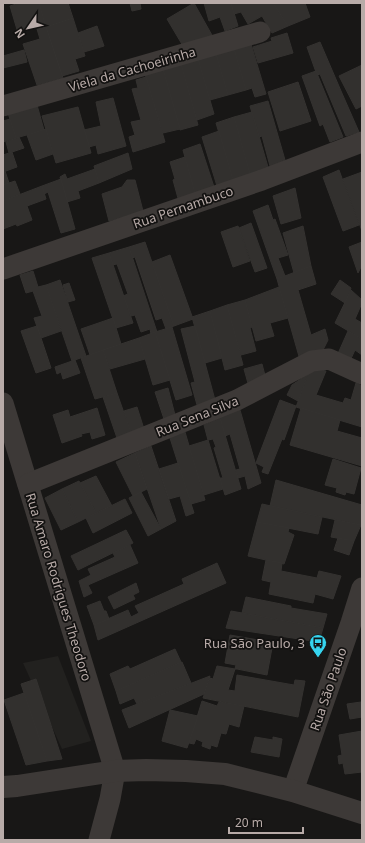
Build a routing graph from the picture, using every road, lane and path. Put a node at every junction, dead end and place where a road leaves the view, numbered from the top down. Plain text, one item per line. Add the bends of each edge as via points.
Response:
1 (260, 32) dead end
2 (3, 106) edge
3 (362, 142) edge
4 (3, 269) edge
5 (362, 374) edge
6 (3, 403) edge
7 (28, 484) junction
8 (362, 588) edge
9 (357, 622) edge
10 (115, 771) junction
11 (3, 787) edge
12 (293, 791) junction
13 (362, 813) edge
14 (99, 840) edge

1 - 2 street, Viela da Cachoeirinha
3 - 4 street, Rua Pernambuco via 262,180
5 - 7 street, Rua Sena Silva via 328,359 312,361 237,400
6 - 7 street, Rua Amaro Rodrigues Theodoro
7 - 10 street, Rua Amaro Rodrigues Theodoro
8 - 9 street, Rua São Paulo
9 - 12 street, Rua São Paulo
10 - 11 street
10 - 12 street via 159,770 225,774
10 - 14 street
12 - 13 street

